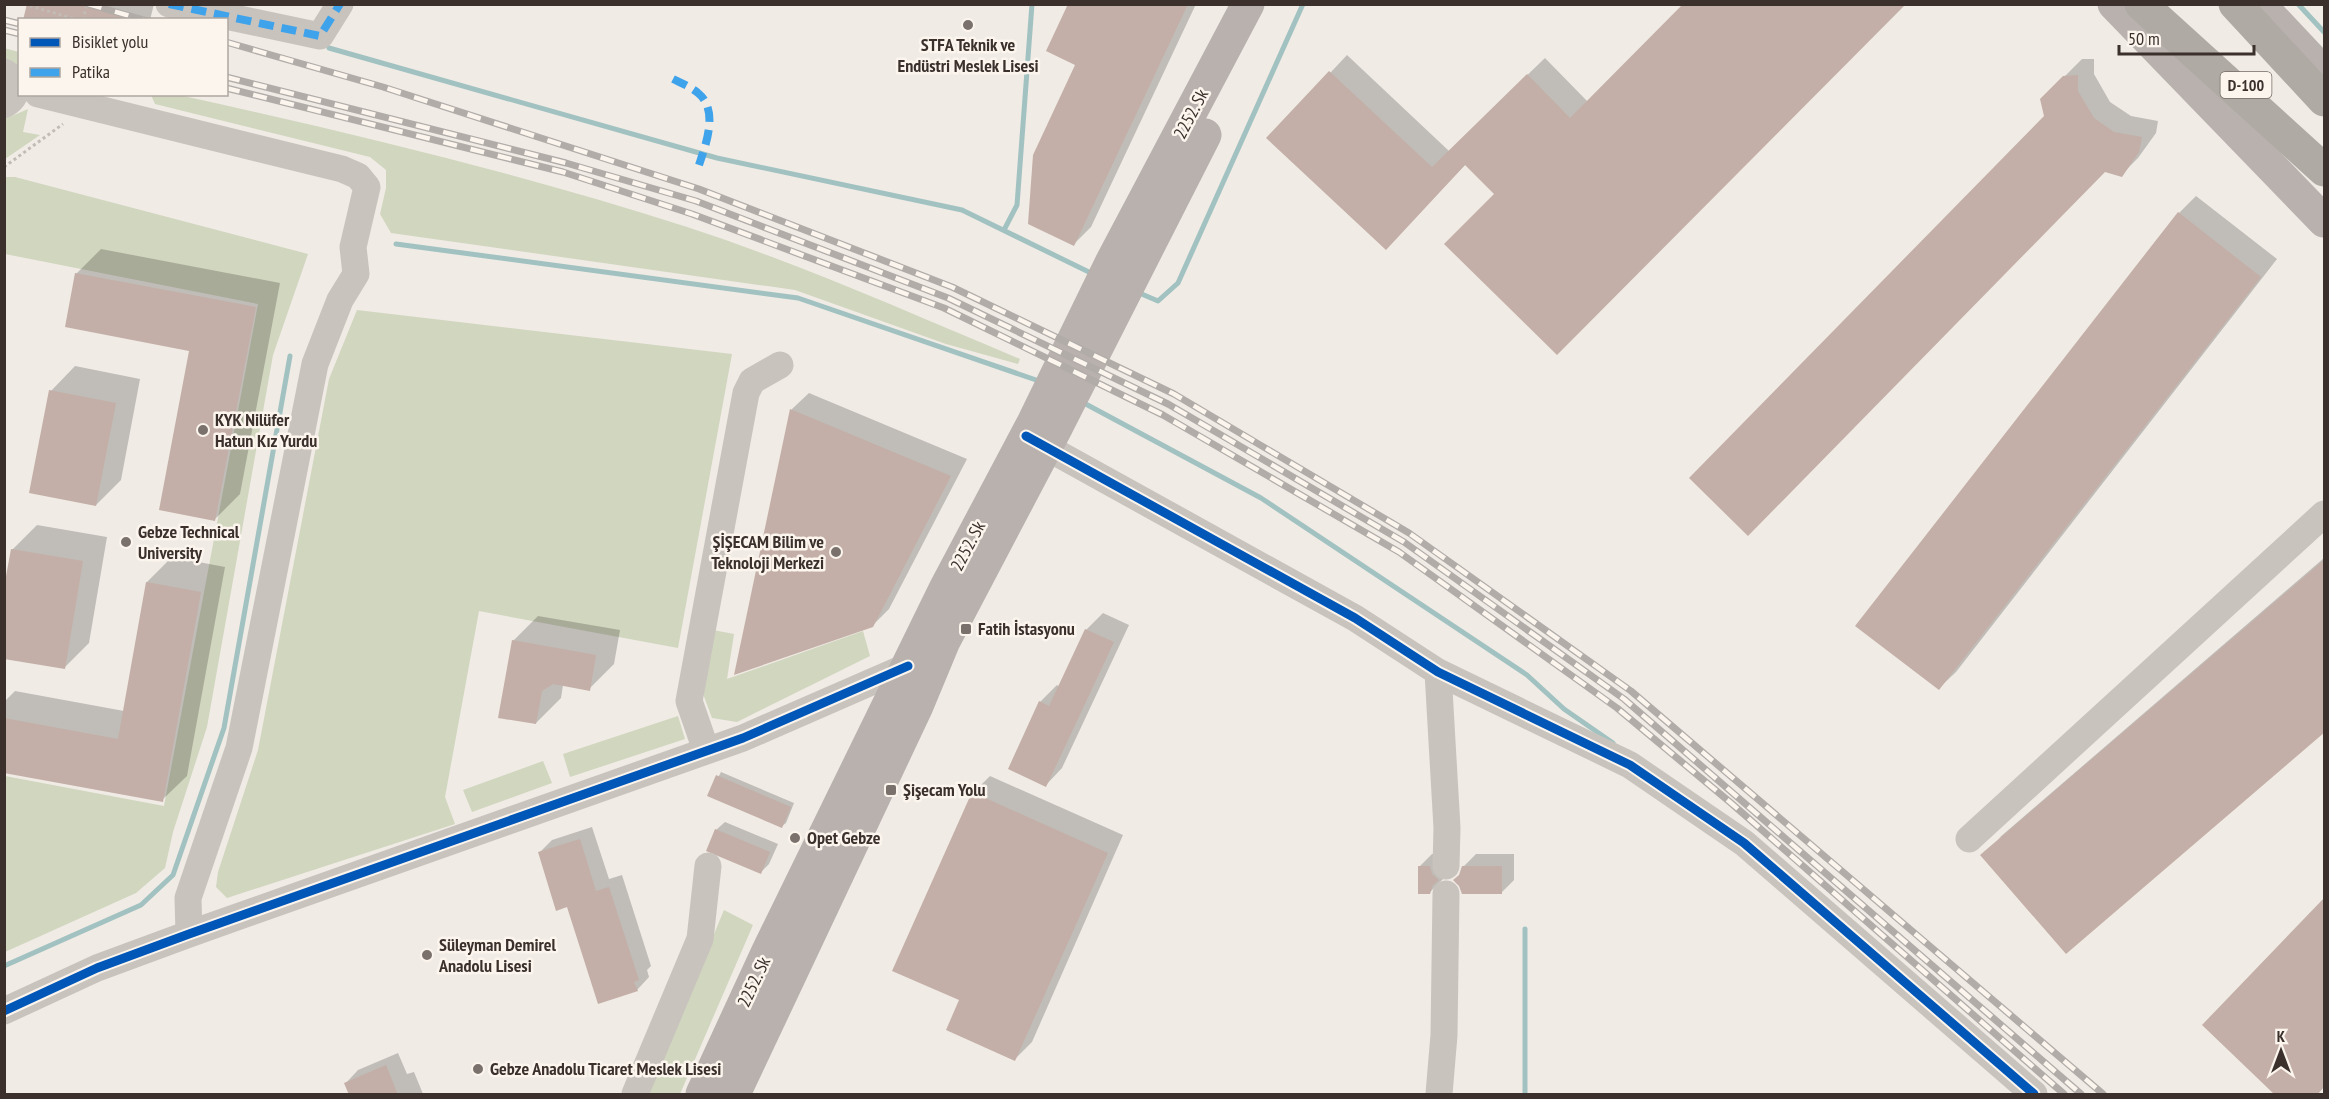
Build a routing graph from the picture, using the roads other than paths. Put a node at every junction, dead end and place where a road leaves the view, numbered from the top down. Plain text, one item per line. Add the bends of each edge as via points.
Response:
1 (169, 4) edge
2 (340, 4) edge
3 (1248, 4) edge
4 (1269, 4) edge
5 (2114, 4) edge
6 (2141, 4) edge
7 (2167, 4) edge
8 (2235, 4) edge
9 (2259, 4) edge
10 (2325, 73) edge
11 (43, 96) edge
12 (2325, 100) edge
13 (2325, 168) edge
14 (2325, 221) edge
15 (1122, 269) junction
16 (780, 365) dead end
17 (1040, 434) junction
18 (2325, 514) edge
19 (908, 666) junction
20 (1438, 672) junction
21 (706, 750) junction
22 (1969, 839) dead end
23 (708, 866) dead end
24 (1446, 866) dead end
25 (1446, 894) dead end
26 (189, 934) junction
27 (4, 1011) edge
28 (635, 1095) edge
29 (702, 1095) edge
30 (734, 1095) edge
31 (1438, 1095) edge
32 (2034, 1095) edge

1 - 2 street via 320,36
3 - 15 main road, 2252. Sk
4 - 15 main road, 2252. Sk
5 - 14 main road
6 - 13 highway
7 - 13 highway, D-100 / D-100
8 - 12 highway
9 - 10 main road
11 - 26 street via 342,169 358,176 367,187 353,247 356,274 340,300 315,364 239,748 188,898
15 - 17 main road, 2252. Sk
16 - 21 street via 752,381 744,404 689,701
17 - 19 main road, 2252. Sk
17 - 20 street via 1355,618
17 - 30 main road, 2252. Sk
18 - 22 street
19 - 21 street via 743,738
19 - 29 main road, 2252. Sk
20 - 24 street
20 - 32 street via 1630,765 1744,843
21 - 26 street
23 - 28 street via 700,939
25 - 31 street via 1444,1035
26 - 27 street via 97,968

